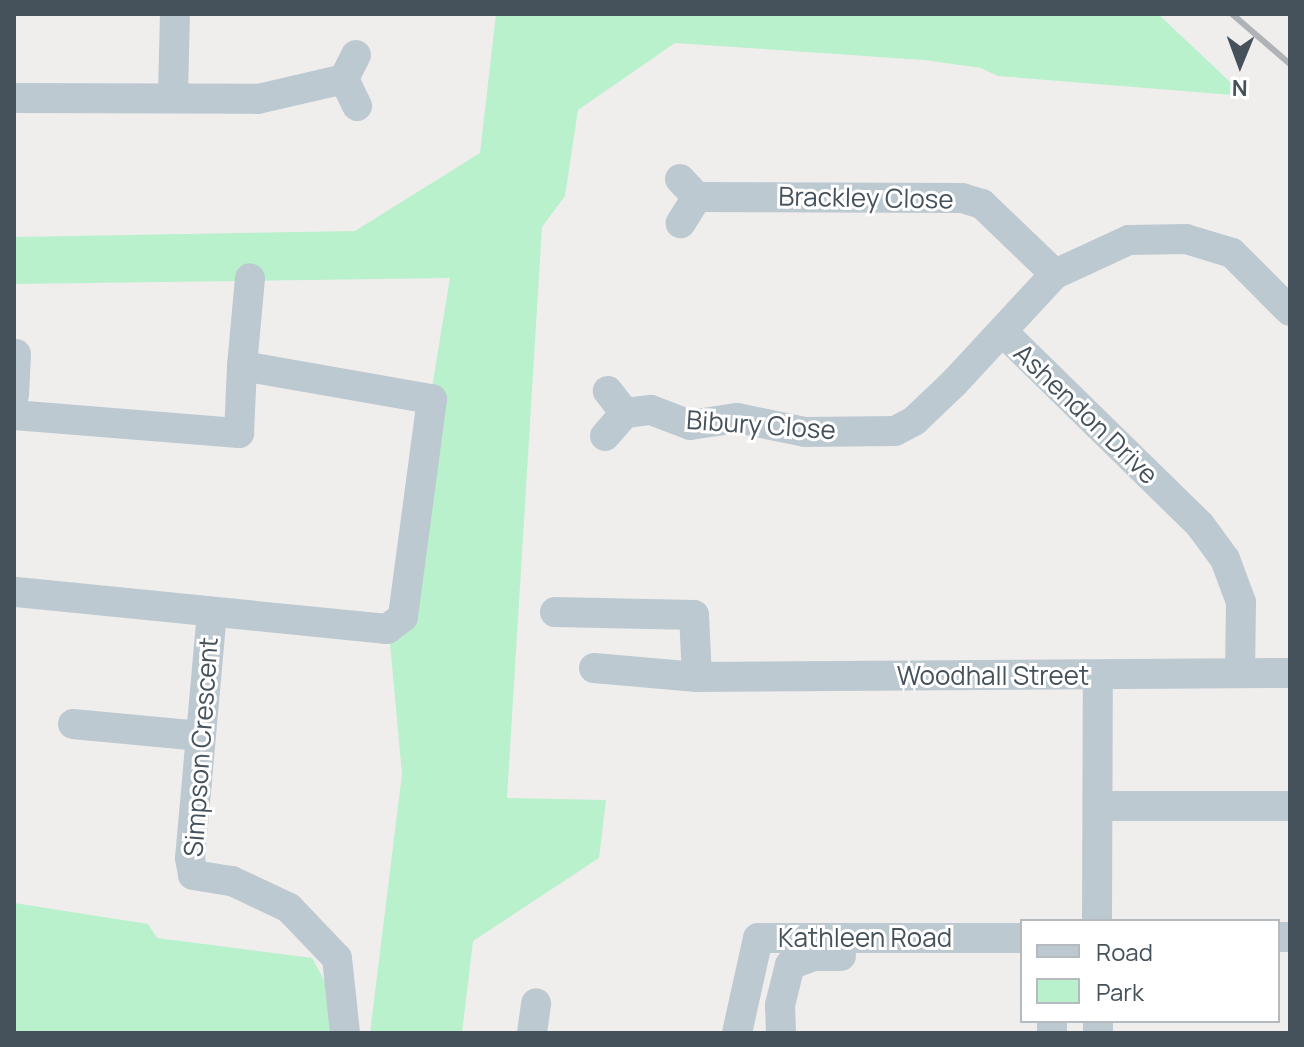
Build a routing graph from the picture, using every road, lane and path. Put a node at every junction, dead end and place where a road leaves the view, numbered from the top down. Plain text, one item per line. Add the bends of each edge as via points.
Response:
1 (175, 14) edge
2 (16, 87) edge
3 (173, 95) junction
4 (357, 106) dead end
5 (681, 223) dead end
6 (1055, 274) junction
7 (250, 278) dead end
8 (1290, 311) edge
9 (1003, 332) junction
10 (242, 366) junction
11 (14, 415) edge
12 (605, 436) dead end
13 (14, 592) edge
14 (212, 612) junction
15 (555, 612) dead end
16 (594, 668) dead end
17 (1240, 673) junction
18 (1290, 673) edge
19 (1098, 676) junction
20 (697, 677) junction
21 (73, 724) dead end
22 (200, 736) junction
23 (1098, 806) junction
24 (1290, 806) edge
25 (1097, 919) edge
26 (1020, 938) edge
27 (1020, 956) edge
28 (536, 1003) dead end
29 (345, 1033) edge
30 (532, 1033) edge
31 (737, 1033) edge
32 (781, 1033) edge

1 - 3 street
2 - 3 street
3 - 4 street via 258,99 350,67
5 - 6 street, Brackley Close via 688,188 962,198 982,204
6 - 8 street, Ashendon Drive via 1129,240 1186,239 1232,253
6 - 9 street, Ashendon Drive
7 - 10 street
9 - 12 street, Bibury Close via 914,421 895,431 805,432 737,418 690,425 617,402
9 - 17 street, Ashendon Drive via 1200,525 1225,559 1241,602
10 - 11 street via 239,433
10 - 14 street via 432,399 403,617 387,629
13 - 14 street
14 - 22 street, Simpson Crescent
15 - 20 street via 694,615
16 - 20 street, Woodhall Street
17 - 18 street, Woodhall Street
17 - 19 street, Woodhall Street
19 - 20 street, Woodhall Street
19 - 23 street
21 - 22 street
22 - 29 street, Simpson Crescent via 193,875 232,881 289,908 337,958
23 - 24 street
23 - 25 street
26 - 31 street, Kathleen Road via 758,938
27 - 32 street via 801,959 784,977
28 - 30 street

